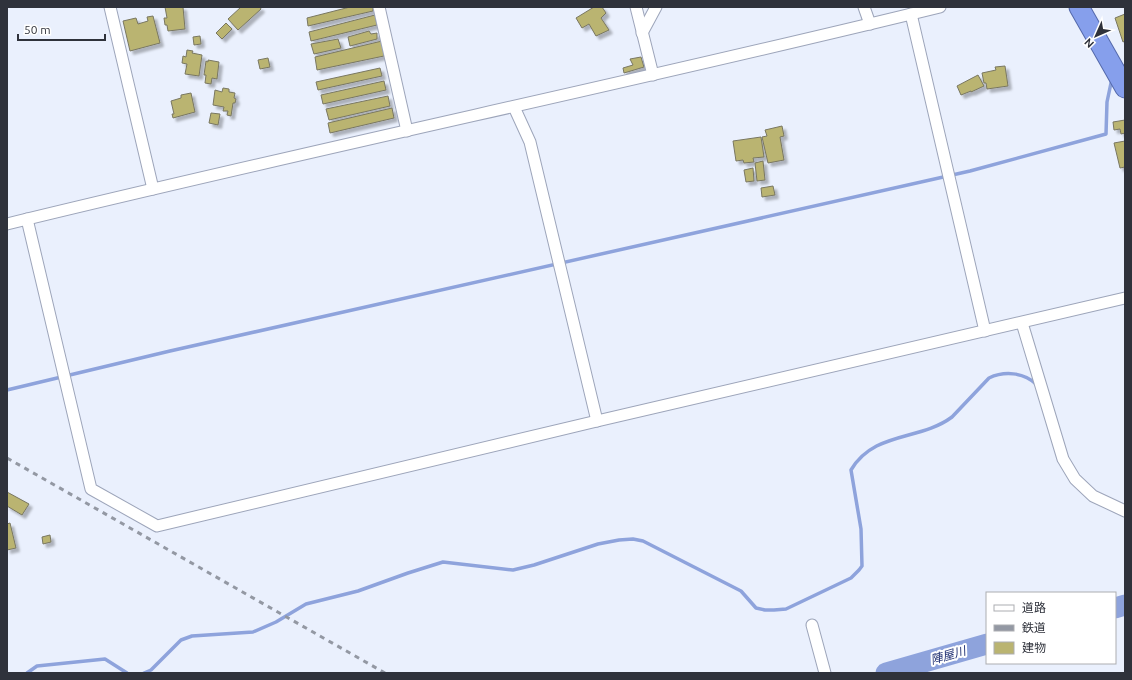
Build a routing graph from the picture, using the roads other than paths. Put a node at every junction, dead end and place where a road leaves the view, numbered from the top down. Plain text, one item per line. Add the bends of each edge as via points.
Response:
1 (110, 7) edge
2 (379, 7) edge
3 (636, 7) edge
4 (656, 7) edge
5 (864, 7) edge
6 (940, 7) edge
7 (1079, 7) edge
8 (911, 14) junction
9 (870, 24) junction
10 (642, 33) junction
11 (653, 75) junction
12 (1123, 80) edge
13 (514, 107) junction
14 (407, 131) junction
15 (153, 189) junction
16 (27, 219) junction
17 (7, 224) edge
18 (1125, 298) edge
19 (1022, 323) junction
20 (985, 331) junction
21 (597, 421) junction
22 (1125, 511) edge
23 (812, 624) dead end
24 (825, 673) edge

1 - 15 street
2 - 14 street
3 - 10 street
4 - 10 street
5 - 9 street
6 - 8 street
7 - 12 highway
8 - 9 street
8 - 20 street
9 - 11 street
10 - 11 street
11 - 13 street
13 - 14 street
13 - 21 street via 530,142
14 - 15 street
15 - 16 street
16 - 17 street
16 - 21 street via 91,489 157,526
18 - 19 street
19 - 20 street
19 - 22 street via 1063,460 1075,479 1093,496
20 - 21 street
23 - 24 street

